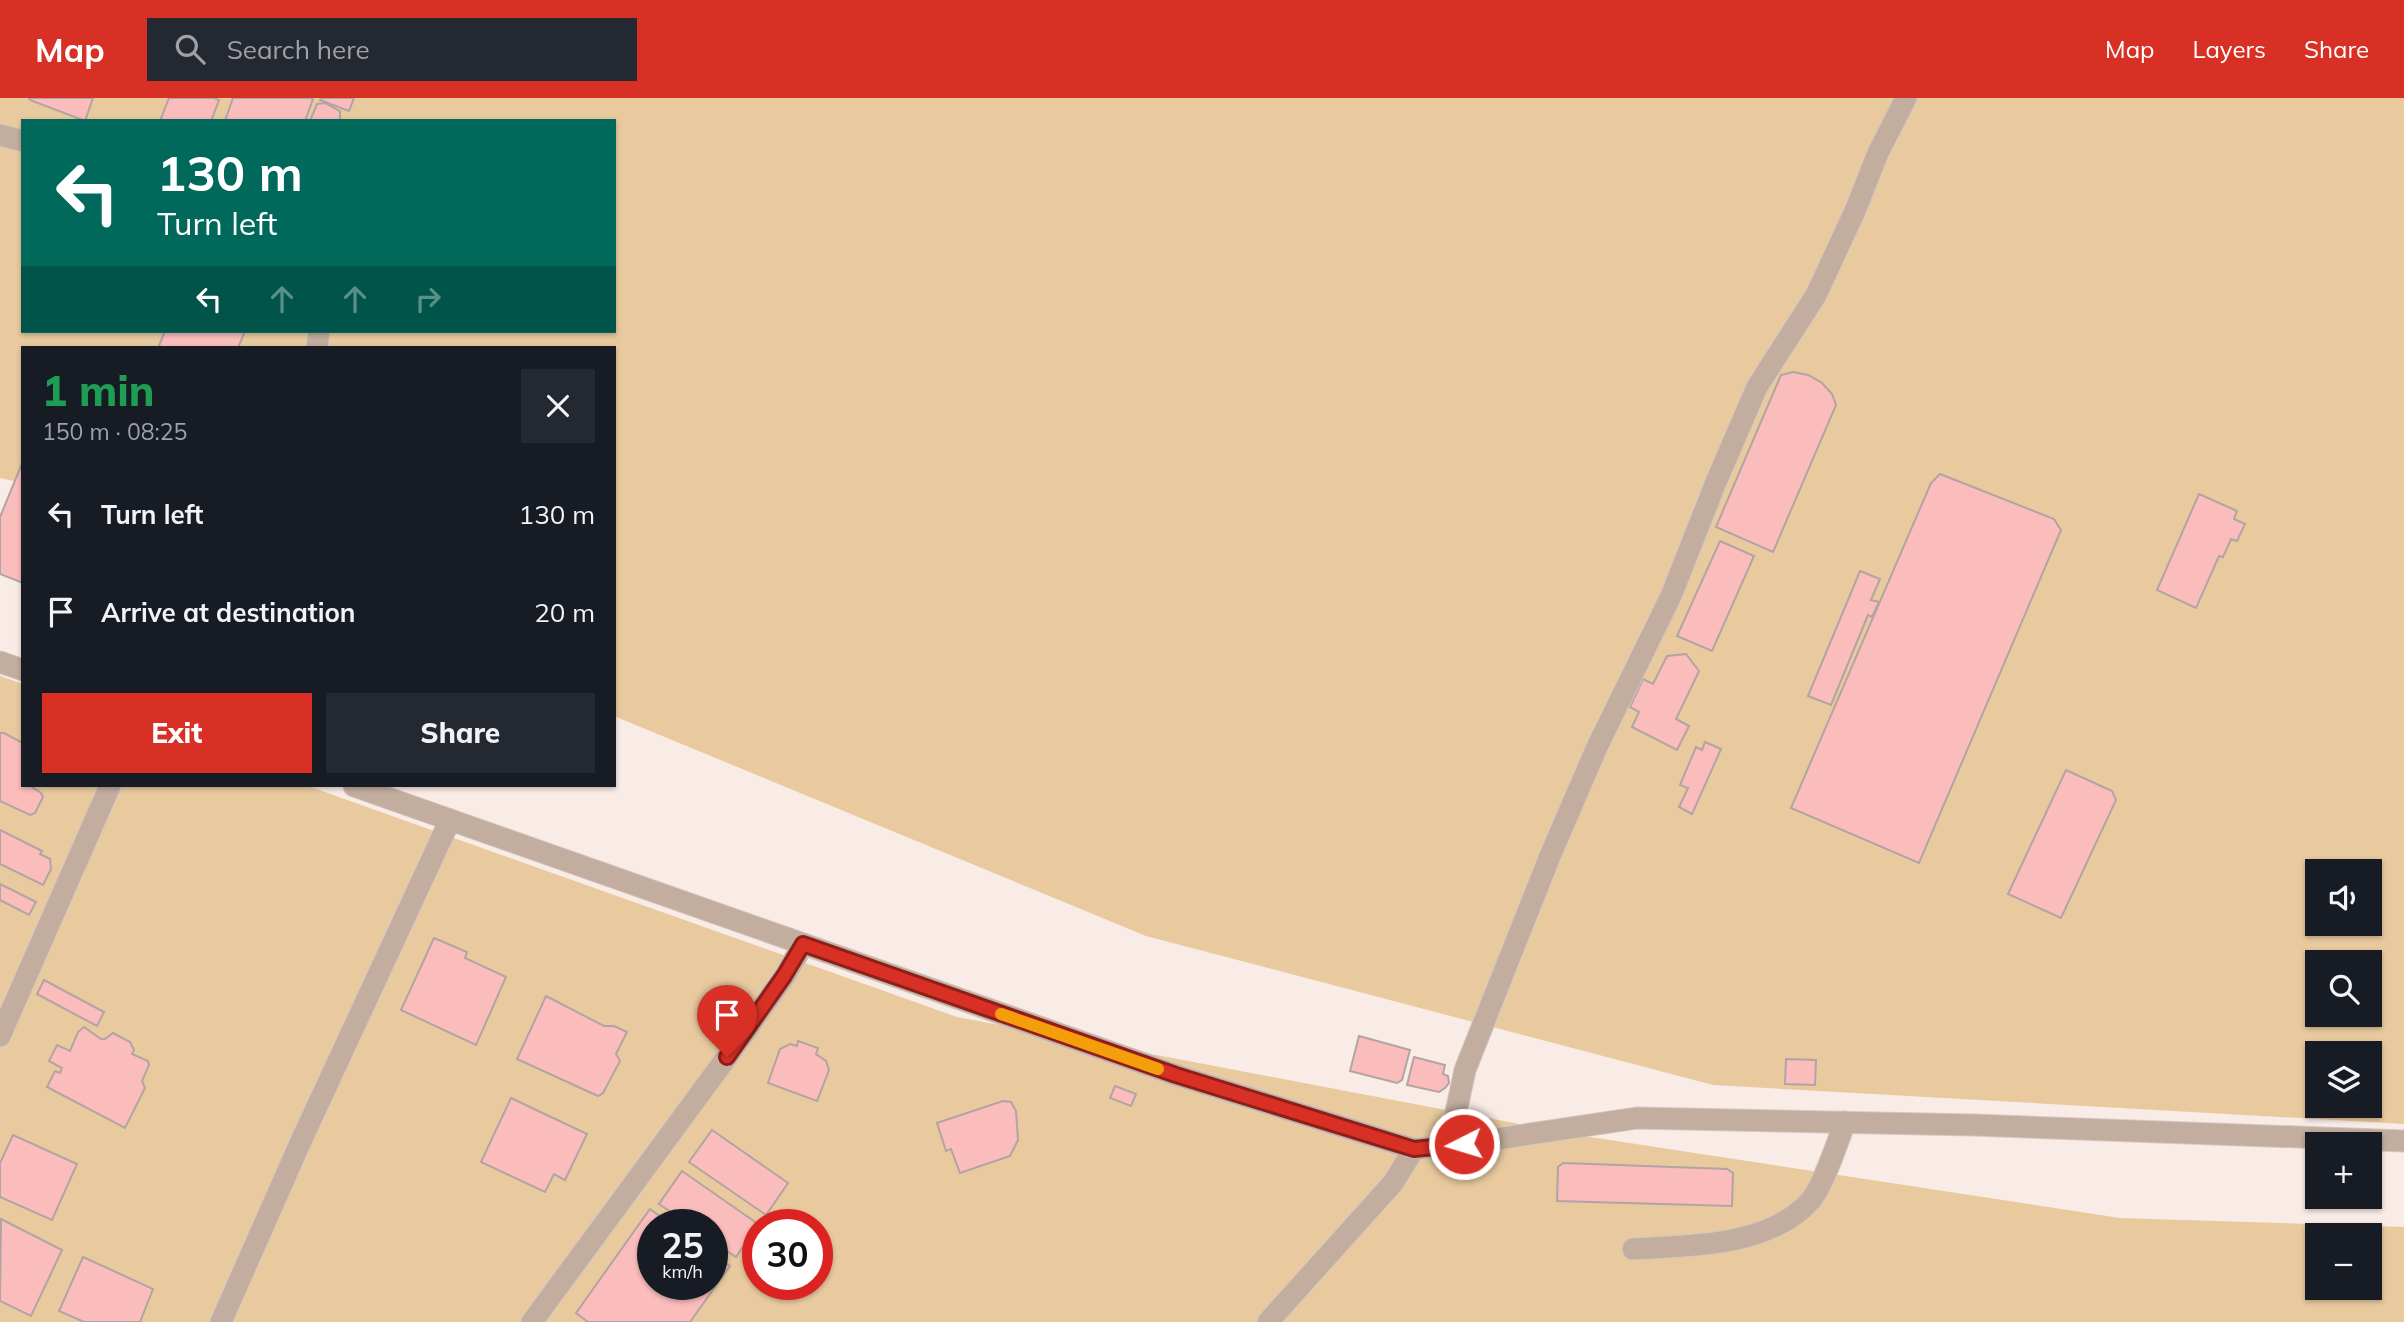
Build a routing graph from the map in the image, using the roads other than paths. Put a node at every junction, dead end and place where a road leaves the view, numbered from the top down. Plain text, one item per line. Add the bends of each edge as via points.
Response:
1 (1906, 98) edge
2 (0, 135) edge
3 (21, 140) edge
4 (0, 662) edge
5 (21, 669) edge
6 (110, 787) edge
7 (357, 787) edge
8 (450, 820) junction
9 (803, 944) junction
10 (0, 1036) edge
11 (1845, 1122) junction
12 (2404, 1141) edge
13 (1464, 1144) junction
14 (1414, 1149) junction
15 (1633, 1249) dead end
16 (221, 1322) edge
17 (532, 1322) edge
18 (1268, 1322) edge

1 - 13 street via 1816,295 1757,387 1671,596 1560,832 1465,1070 1455,1117
2 - 3 street
4 - 5 street
6 - 10 street
7 - 8 street
8 - 9 street
8 - 16 street
9 - 14 street via 1164,1071
9 - 17 street via 727,1057
11 - 12 street
11 - 13 street via 1637,1118
11 - 15 street via 1811,1200 1782,1224 1735,1240
13 - 14 street
14 - 18 street via 1393,1183

